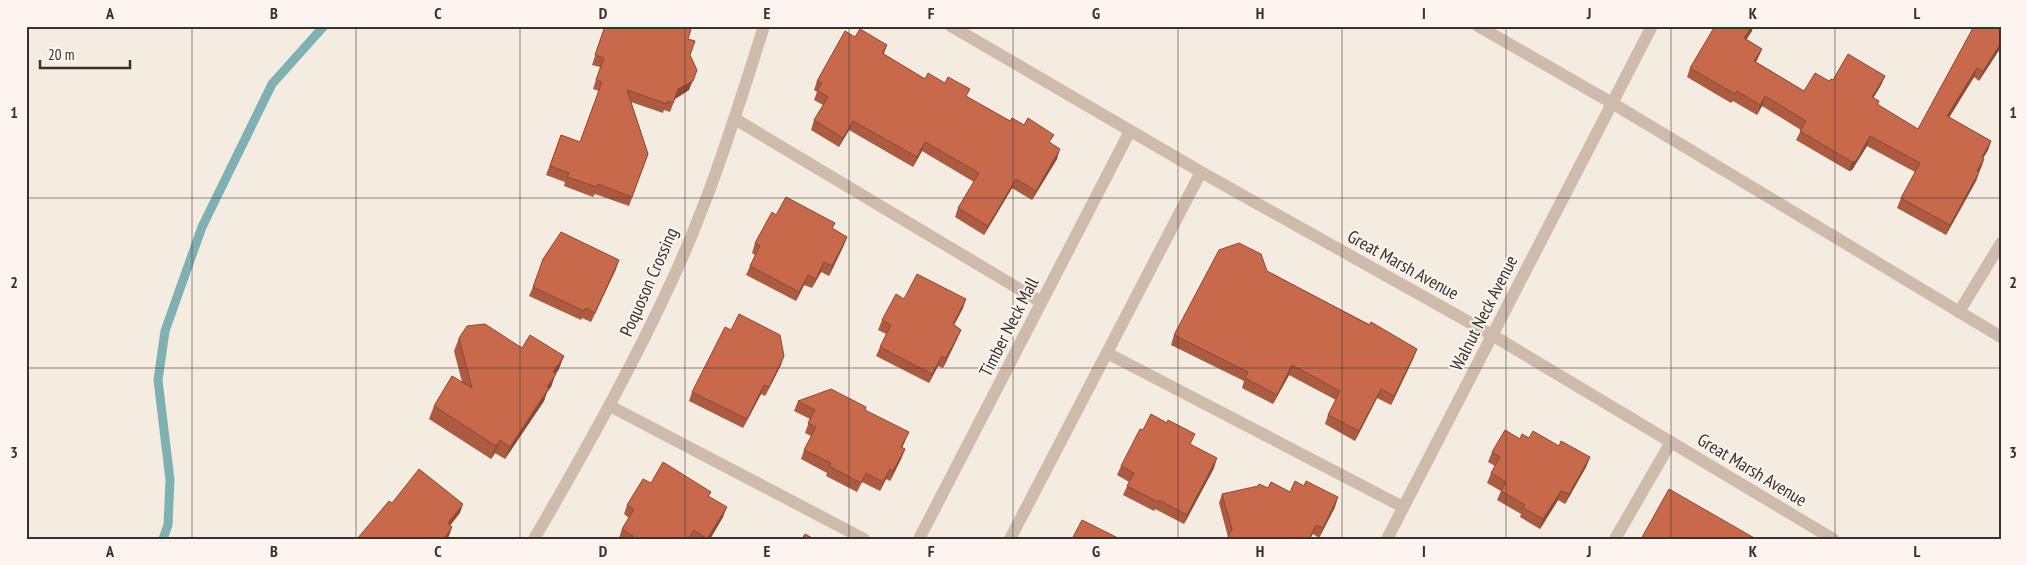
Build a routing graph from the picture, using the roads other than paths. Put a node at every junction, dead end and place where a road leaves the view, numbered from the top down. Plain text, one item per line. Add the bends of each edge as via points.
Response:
1 (764, 26) edge
2 (952, 26) edge
3 (1478, 26) edge
4 (1652, 26) edge
5 (1612, 103) junction
6 (734, 119) junction
7 (1130, 131) junction
8 (1201, 172) junction
9 (2001, 243) edge
10 (1041, 302) junction
11 (1959, 312) junction
12 (1492, 335) junction
13 (2001, 337) edge
14 (1107, 353) junction
15 (610, 406) junction
16 (1671, 442) junction
17 (1403, 507) junction
18 (534, 539) edge
19 (864, 539) edge
20 (919, 539) edge
21 (1010, 539) edge
22 (1387, 539) edge
23 (1615, 539) edge
24 (1833, 539) edge

1 - 6 street, Poquoson Crossing
2 - 7 street, Great Marsh Avenue
3 - 5 street
4 - 5 street, Walnut Neck Avenue
5 - 11 street
5 - 12 street, Walnut Neck Avenue
6 - 10 street
6 - 15 street, Poquoson Crossing via 669,288
7 - 8 street, Great Marsh Avenue
7 - 10 street, Timber Neck Mall
8 - 12 street, Great Marsh Avenue
8 - 14 street
9 - 11 street
10 - 20 street, Timber Neck Mall
11 - 13 street
12 - 16 street, Great Marsh Avenue
12 - 17 street, Walnut Neck Avenue
14 - 17 street
14 - 21 street
15 - 18 street, Poquoson Crossing
15 - 19 street
16 - 23 street
16 - 24 street, Great Marsh Avenue
17 - 22 street, Walnut Neck Avenue

